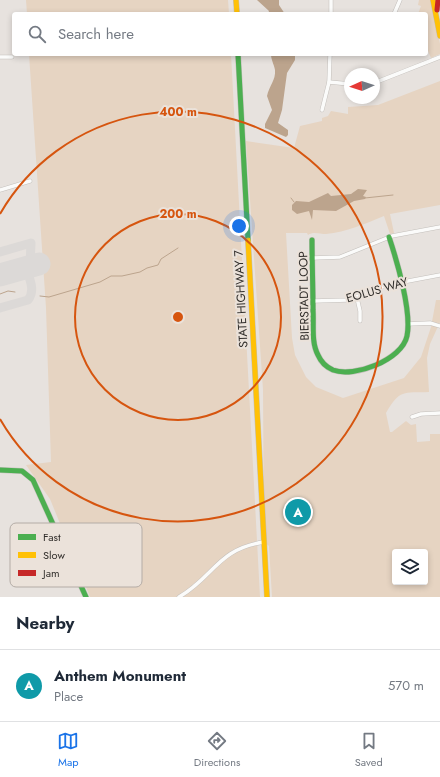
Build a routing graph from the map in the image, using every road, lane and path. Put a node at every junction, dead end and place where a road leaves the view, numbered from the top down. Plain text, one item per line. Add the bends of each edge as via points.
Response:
1 (236, 0) edge
2 (331, 0) edge
3 (400, 0) edge
4 (433, 0) edge
5 (438, 0) edge
6 (237, 12) edge
7 (331, 12) edge
8 (395, 12) edge
9 (437, 17) junction
10 (440, 36) edge
11 (238, 56) edge
12 (330, 56) edge
13 (0, 57) edge
14 (12, 57) dead end
15 (440, 58) edge
16 (380, 81) edge
17 (329, 82) junction
18 (344, 83) edge
19 (322, 110) dead end
20 (30, 181) dead end
21 (0, 190) edge
22 (440, 227) edge
23 (389, 237) junction
24 (312, 240) dead end
25 (313, 258) junction
26 (440, 275) edge
27 (400, 282) junction
28 (357, 298) junction
29 (314, 301) junction
30 (360, 321) dead end
31 (408, 324) junction
32 (440, 326) edge
33 (440, 413) edge
34 (412, 417) dead end
35 (0, 470) edge
36 (52, 523) edge
37 (264, 542) junction
38 (81, 587) edge
39 (86, 597) edge
40 (179, 597) edge
41 (267, 597) edge

1 - 6 main road
2 - 7 street
3 - 8 street
4 - 9 main road
5 - 9 main road
9 - 10 main road
11 - 37 main road, STATE HIGHWAY 7
12 - 17 street
13 - 14 street
15 - 16 street
17 - 18 street
17 - 19 street
20 - 21 street
22 - 23 street
23 - 25 street via 340,257
23 - 27 main road, BIERSTADT LOOP
24 - 25 main road, BIERSTADT LOOP
25 - 29 main road, BIERSTADT LOOP
26 - 27 street, EOLUS WAY
27 - 28 street, EOLUS WAY
27 - 31 main road, BIERSTADT LOOP
28 - 29 street, EOLUS WAY
28 - 30 street
29 - 31 main road, BIERSTADT LOOP via 316,352 329,368 342,372 391,358 407,336
31 - 32 street
33 - 34 street
35 - 36 main road via 21,470 28,473
37 - 40 street via 247,546 226,556 194,587
37 - 41 main road, STATE HIGHWAY 7
38 - 39 main road

